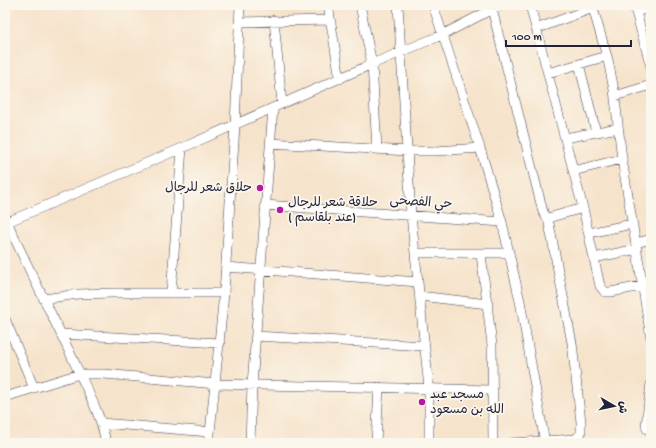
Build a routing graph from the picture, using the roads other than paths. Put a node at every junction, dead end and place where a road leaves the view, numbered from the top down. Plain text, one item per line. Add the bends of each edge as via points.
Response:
1 (240, 5) edge
2 (328, 5) edge
3 (360, 5) edge
4 (398, 5) edge
5 (433, 5) edge
6 (530, 5) edge
7 (593, 6) edge
8 (494, 7) edge
9 (651, 7) edge
10 (635, 8) edge
11 (274, 20) junction
12 (330, 20) junction
13 (239, 22) junction
14 (536, 29) junction
15 (442, 35) junction
16 (648, 40) edge
17 (401, 52) junction
18 (607, 56) junction
19 (372, 64) junction
20 (579, 64) junction
21 (651, 66) edge
22 (548, 72) junction
23 (340, 78) junction
24 (651, 85) edge
25 (614, 96) junction
26 (278, 106) junction
27 (234, 126) junction
28 (618, 128) junction
29 (596, 132) junction
30 (565, 138) junction
31 (270, 143) junction
32 (182, 148) junction
33 (480, 148) junction
34 (377, 149) junction
35 (408, 151) junction
36 (622, 159) junction
37 (573, 171) junction
38 (265, 205) junction
39 (583, 208) junction
40 (411, 215) junction
41 (548, 218) junction
42 (6, 220) edge
43 (502, 222) junction
44 (632, 224) junction
45 (589, 233) junction
46 (651, 240) edge
47 (636, 246) junction
48 (415, 254) junction
49 (481, 254) junction
50 (509, 254) junction
51 (594, 258) junction
52 (226, 267) junction
53 (261, 271) junction
54 (418, 282) junction
55 (647, 285) edge
56 (224, 292) junction
57 (171, 293) junction
58 (419, 296) junction
59 (44, 299) junction
60 (488, 304) junction
61 (650, 318) edge
62 (5, 319) edge
63 (61, 334) junction
64 (256, 336) junction
65 (651, 338) edge
66 (220, 343) junction
67 (425, 346) junction
68 (80, 374) junction
69 (651, 383) edge
70 (216, 384) junction
71 (252, 385) junction
72 (379, 387) junction
73 (34, 388) junction
74 (428, 388) junction
75 (492, 390) junction
76 (5, 397) edge
77 (650, 397) edge
78 (101, 423) junction
79 (651, 431) edge
80 (210, 432) junction
81 (545, 442) edge
82 (106, 443) edge
83 (209, 443) edge
84 (250, 443) edge
85 (376, 443) edge
86 (429, 443) edge
87 (493, 443) edge
88 (511, 443) edge

1 - 13 street
2 - 12 street
3 - 19 street
4 - 17 street
5 - 15 street
6 - 14 street
7 - 14 street
7 - 18 street
8 - 15 street
8 - 41 street via 543,212
9 - 10 street
10 - 16 street
11 - 12 street
11 - 13 street
11 - 26 street
12 - 23 street
13 - 27 street
14 - 22 street
15 - 17 street
15 - 33 street
16 - 21 street
17 - 19 street
17 - 35 street
18 - 20 street
18 - 25 street
19 - 23 street
19 - 34 street
20 - 22 street
20 - 29 street
22 - 30 street
23 - 26 street
24 - 25 street
25 - 28 street
26 - 27 street
26 - 31 street
27 - 32 street
27 - 52 street
28 - 29 street
28 - 36 street
29 - 30 street
30 - 37 street
31 - 34 street
31 - 38 street
32 - 42 street
32 - 57 street
33 - 35 street
33 - 43 street
34 - 35 street
35 - 40 street
36 - 37 street
36 - 44 street
37 - 39 street
38 - 40 street, حي الفصحى
38 - 53 street
39 - 41 street
39 - 45 street
40 - 43 street, حي الفصحى
40 - 48 street
41 - 81 street via 572,343 582,429 576,439
42 - 59 street
43 - 50 street
44 - 45 street
44 - 47 street
45 - 51 street
46 - 47 street
47 - 51 street
47 - 55 street
48 - 49 street
48 - 54 street
49 - 50 street
49 - 60 street
50 - 81 street
51 - 55 street via 600,286 605,292
52 - 53 street
52 - 56 street
53 - 54 street
53 - 64 street
54 - 58 street
55 - 61 street
56 - 57 street
56 - 66 street
57 - 59 street via 78,294
58 - 60 street
58 - 67 street
59 - 63 street
60 - 75 street via 492,345
61 - 65 street
62 - 73 street
63 - 66 street
63 - 68 street
64 - 67 street
64 - 71 street
66 - 70 street
67 - 74 street
68 - 70 street
68 - 73 street
68 - 78 street via 95,403
69 - 77 street
70 - 71 street
70 - 80 street
71 - 72 street
71 - 84 street
72 - 74 street
72 - 85 street
73 - 76 street
74 - 75 street
74 - 86 street
75 - 87 street
77 - 79 street via 646,426
78 - 80 street
78 - 82 street
80 - 83 street
81 - 88 street

